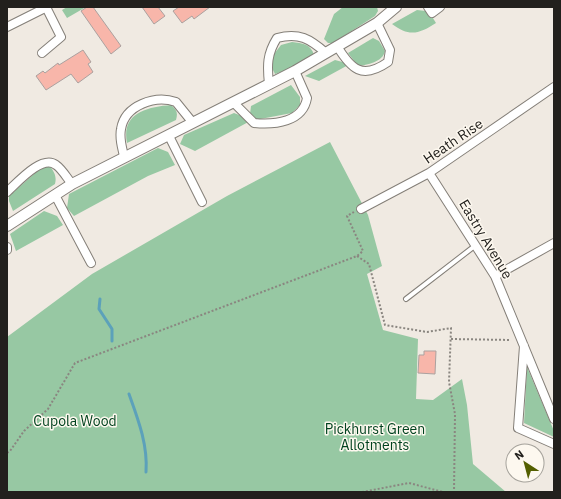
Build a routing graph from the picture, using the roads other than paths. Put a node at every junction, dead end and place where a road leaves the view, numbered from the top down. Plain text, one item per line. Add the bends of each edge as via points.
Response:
1 (46, 7) edge
2 (428, 7) edge
3 (440, 7) edge
4 (391, 8) edge
5 (377, 23) junction
6 (7, 26) edge
7 (337, 46) junction
8 (42, 53) dead end
9 (326, 53) junction
10 (295, 70) junction
11 (269, 84) junction
12 (554, 87) edge
13 (234, 103) junction
14 (193, 123) junction
15 (169, 136) junction
16 (124, 156) junction
17 (429, 173) junction
18 (72, 184) junction
19 (7, 192) edge
20 (55, 195) junction
21 (202, 202) dead end
22 (361, 208) road end
23 (8, 224) edge
24 (554, 243) edge
25 (476, 244) junction
26 (7, 247) edge
27 (7, 250) edge
28 (91, 263) dead end
29 (495, 276) junction
30 (406, 299) dead end
31 (523, 341) junction
32 (554, 419) edge
33 (554, 444) edge

1 - 6 street
1 - 8 street via 65,35
2 - 3 street via 432,13
4 - 5 street
5 - 7 street
5 - 7 street via 390,50 388,62 383,66 359,71 347,63
7 - 9 street
9 - 10 street
9 - 11 street via 311,40 287,35 277,38 266,63
10 - 11 street
10 - 13 street via 307,98 302,111 296,117 254,123
11 - 13 street
12 - 17 street, Heath Rise
13 - 14 street
14 - 15 street
14 - 16 street via 176,102 153,101 141,104 134,108 121,127 120,139
15 - 16 street
15 - 21 street
16 - 18 street
17 - 22 street, Heath Rise
17 - 25 street, Eastry Avenue
18 - 19 street via 56,164 44,162
18 - 20 street
20 - 23 street
20 - 28 street
24 - 29 street
25 - 29 street, Eastry Avenue
25 - 30 lane
26 - 27 street
29 - 31 street, Eastry Avenue
31 - 32 street, Eastry Avenue
31 - 33 street, Eastry Avenue via 518,428

